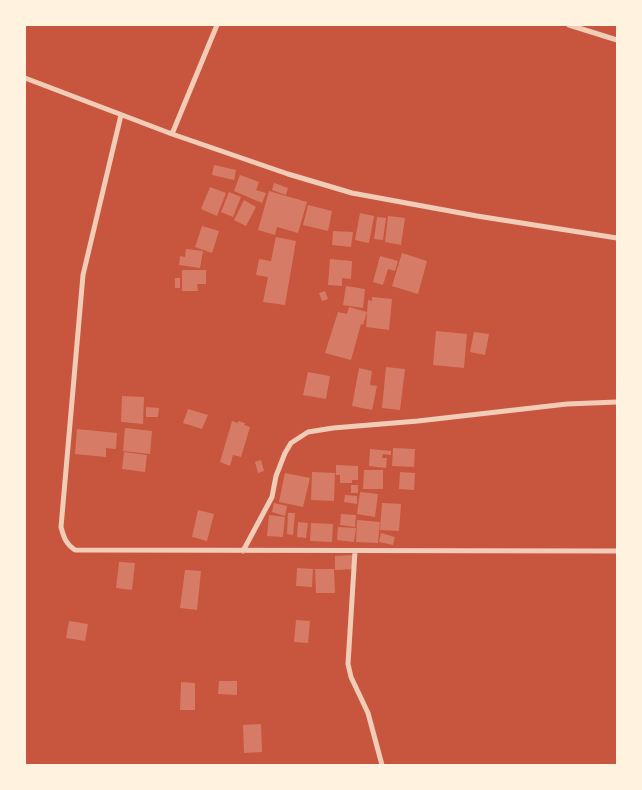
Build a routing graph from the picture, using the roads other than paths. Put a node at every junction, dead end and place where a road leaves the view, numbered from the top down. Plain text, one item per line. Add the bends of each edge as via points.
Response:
1 (217, 25) edge
2 (569, 25) edge
3 (617, 40) edge
4 (25, 78) edge
5 (121, 115) junction
6 (172, 134) junction
7 (617, 238) edge
8 (617, 402) edge
9 (246, 546) junction
10 (355, 551) junction
11 (617, 551) edge
12 (382, 765) edge

1 - 6 street
2 - 3 street
4 - 5 street
5 - 6 street
5 - 9 street via 83,274 62,527 65,541 75,550
6 - 7 street via 352,193
8 - 9 street via 567,404 308,432 291,443 285,453 272,497
9 - 10 street
10 - 11 street
10 - 12 street via 348,664 368,714

